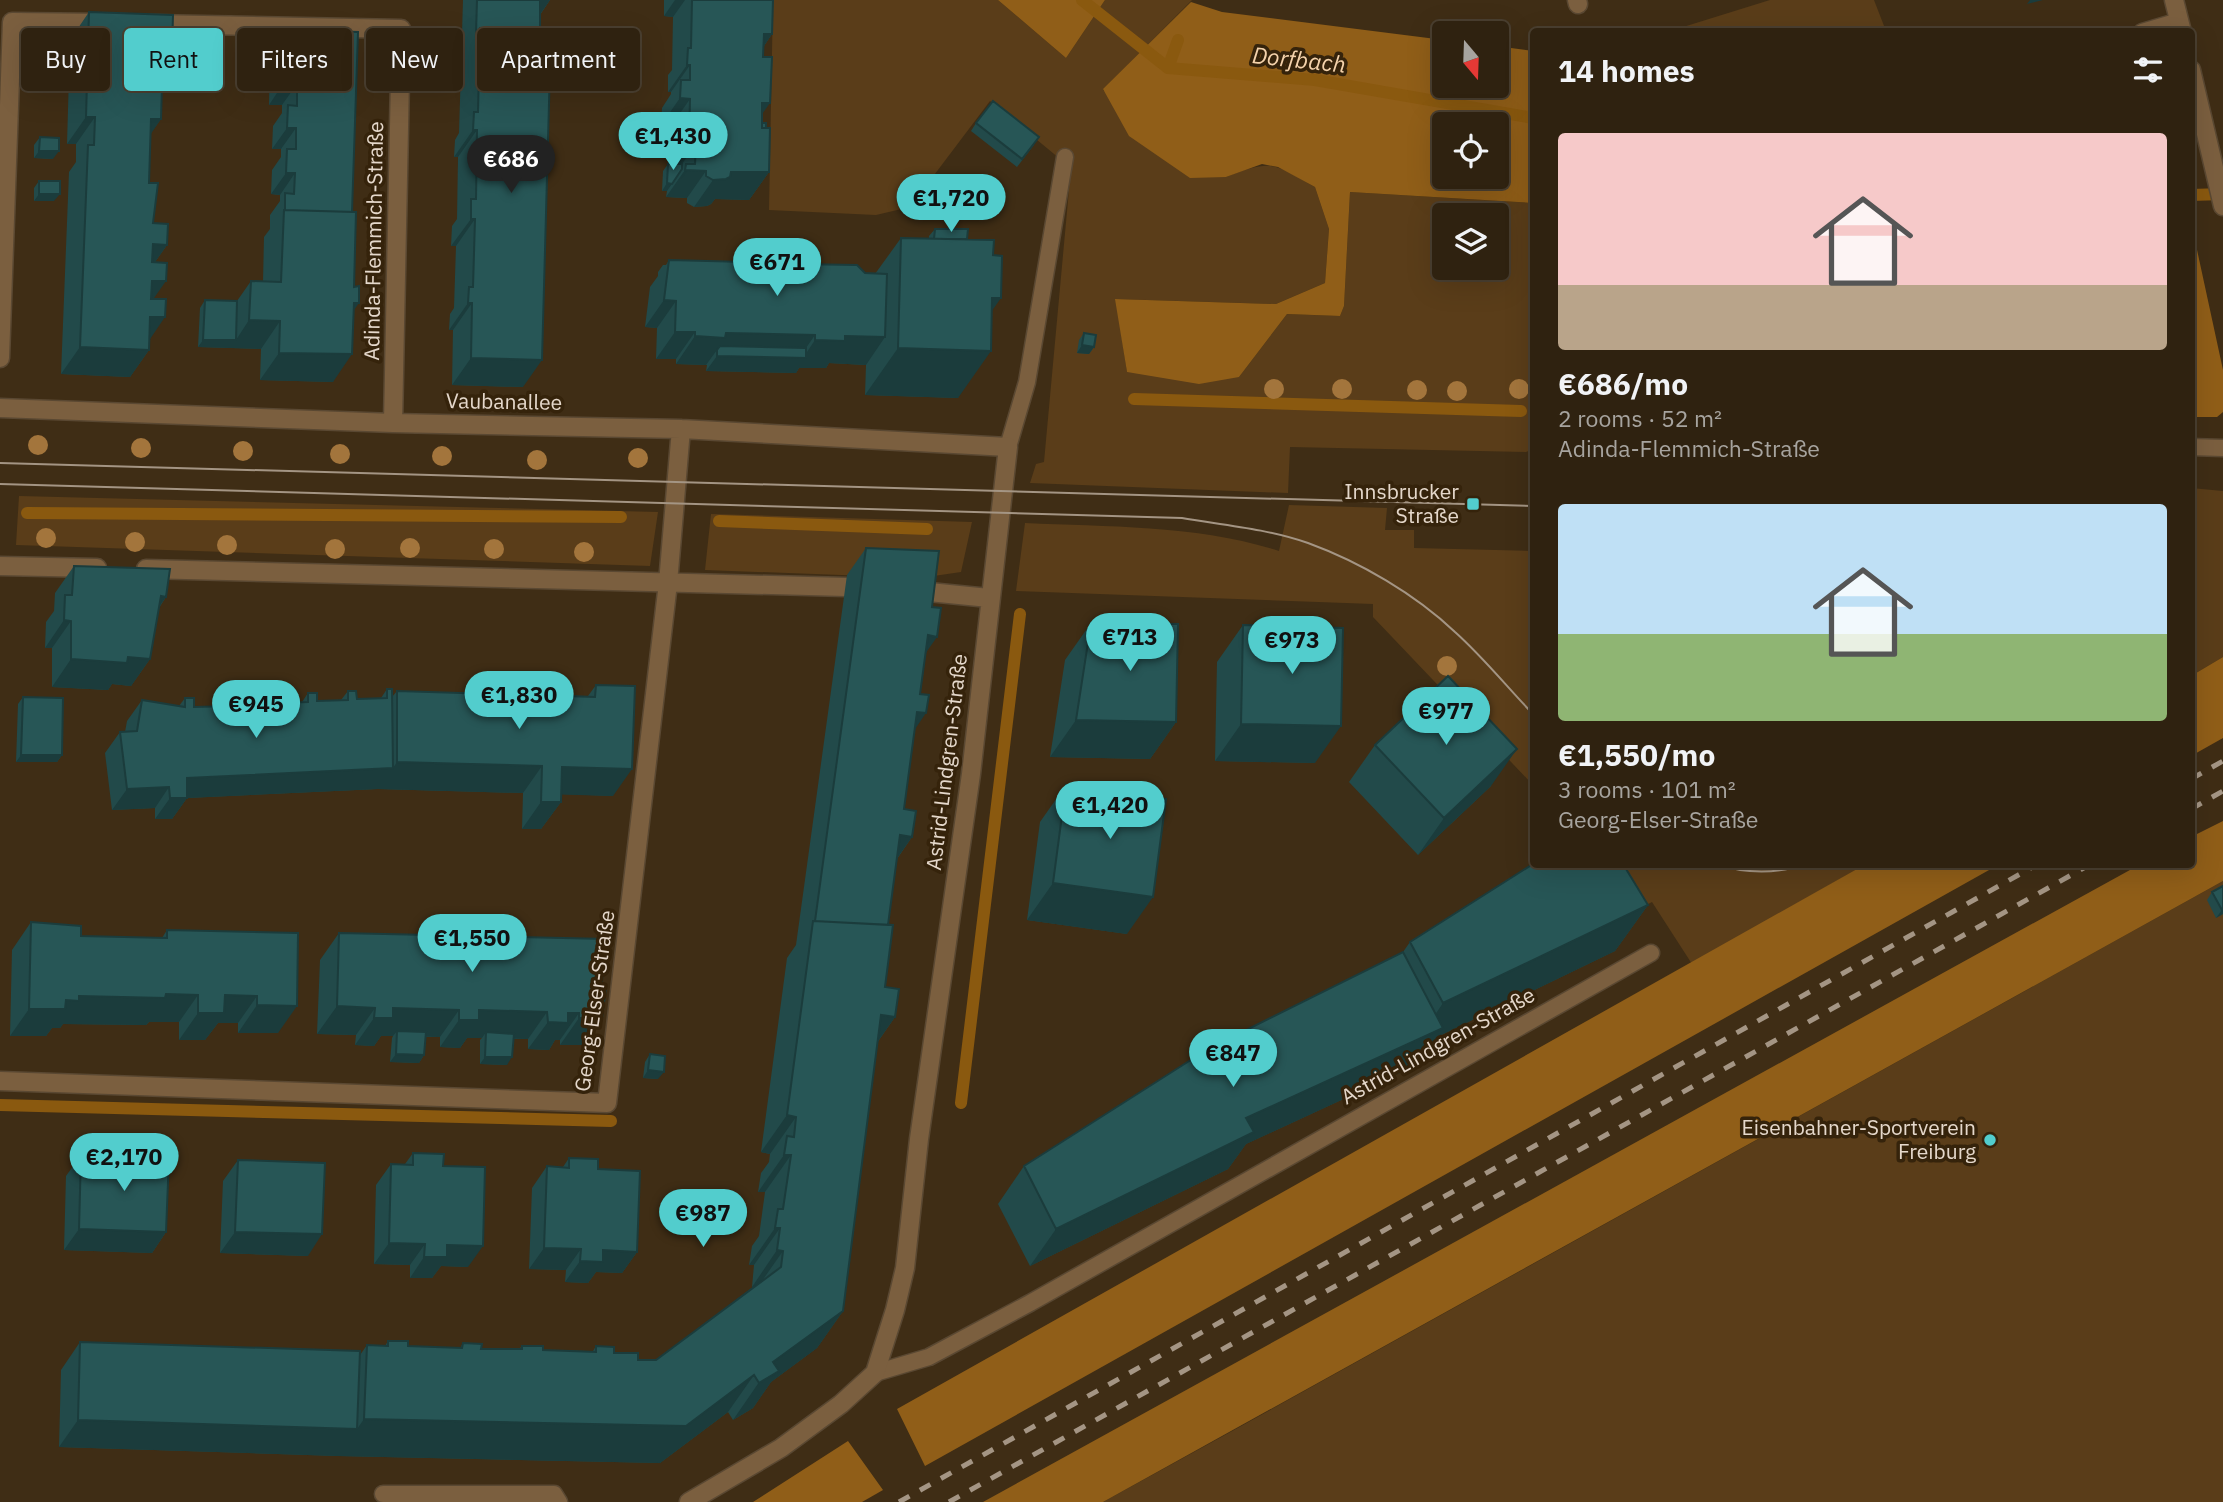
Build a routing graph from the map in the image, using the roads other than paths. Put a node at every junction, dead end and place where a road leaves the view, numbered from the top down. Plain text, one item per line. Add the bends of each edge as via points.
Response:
1 (2175, 0) edge
2 (2181, 26) edge
3 (2195, 87) edge
4 (1065, 156) dead end
5 (2223, 206) edge
6 (0, 358) edge
7 (0, 408) edge
8 (393, 422) junction
9 (681, 429) junction
10 (1008, 447) junction
11 (2195, 447) edge
12 (2223, 448) edge
13 (0, 566) edge
14 (668, 583) junction
15 (846, 587) dead end
16 (919, 590) edge
17 (989, 598) junction
18 (1651, 953) dead end
19 (0, 1081) edge
20 (875, 1373) junction
21 (383, 1494) dead end
22 (559, 1502) edge
23 (689, 1502) edge

1 - 2 street
3 - 5 street
4 - 10 lane, Astrid-Lindgren-Straße via 1027,382
6 - 8 street, Adinda-Flemmich-Straße via 12,22 401,29
7 - 8 street, Vaubanallee
8 - 9 street, Vaubanallee
9 - 10 street, Vaubanallee
9 - 14 street, Georg-Elser-Straße
10 - 17 street, Astrid-Lindgren-Straße
11 - 12 lane
13 - 14 street
14 - 15 street
14 - 19 street, Georg-Elser-Straße via 607,1103
16 - 17 street
17 - 20 street, Astrid-Lindgren-Straße via 971,774 905,1268
18 - 20 lane, Astrid-Lindgren-Straße via 1030,1303 929,1357
20 - 23 street, Astrid-Lindgren-Straße via 781,1448
21 - 22 lane via 554,1494

